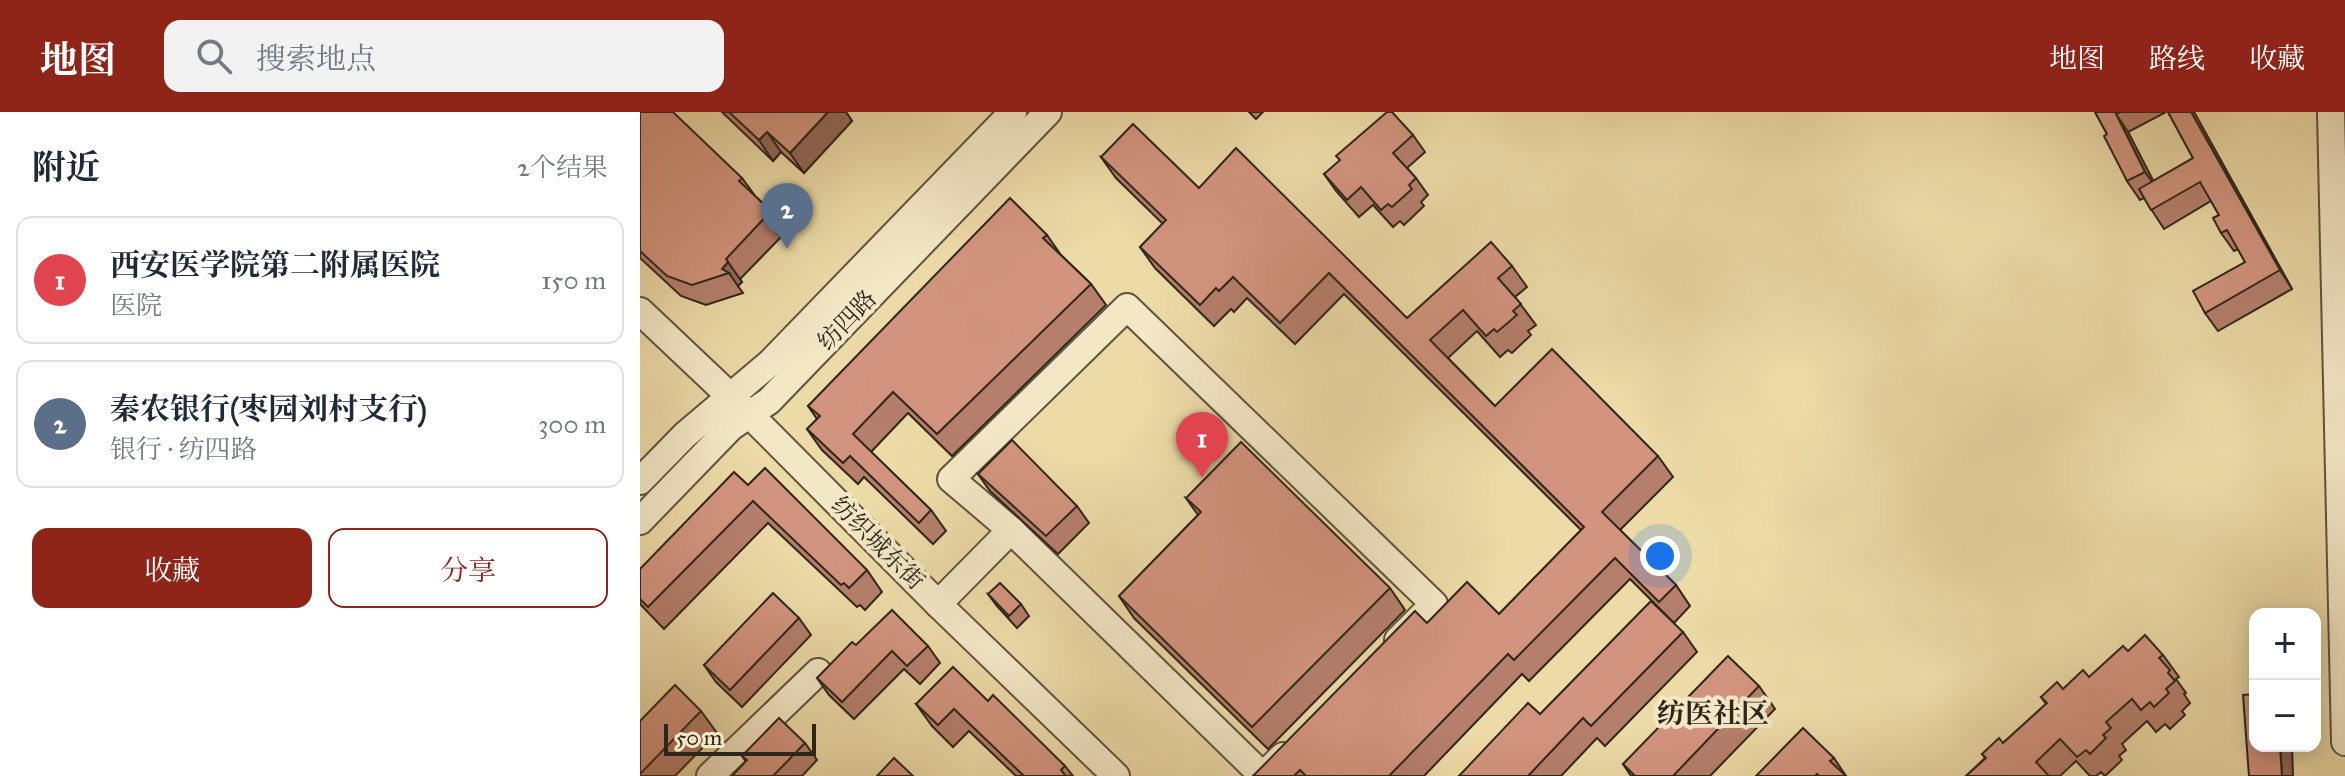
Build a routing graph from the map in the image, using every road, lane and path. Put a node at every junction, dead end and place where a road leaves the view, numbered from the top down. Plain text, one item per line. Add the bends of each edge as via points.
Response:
1 (1013, 112) edge
2 (1048, 112) edge
3 (2331, 112) edge
4 (640, 311) edge
5 (731, 396) junction
6 (751, 416) junction
7 (640, 481) edge
8 (640, 521) edge
9 (1011, 530) junction
10 (938, 604) junction
11 (1380, 658) edge
12 (818, 672) edge
13 (1306, 733) edge
14 (2345, 742) edge
15 (710, 776) edge
16 (1116, 776) edge

1 - 5 street, 纺四路 via 770,363
2 - 6 street, 纺四路
3 - 14 street
4 - 5 street, 纺织城东街
5 - 6 street, 纺织城东街
5 - 7 street, 纺四路
6 - 8 street, 纺四路 via 731,427
6 - 10 street, 纺织城东街
9 - 10 street
9 - 11 street via 951,479 1127,307 1434,604
9 - 13 street via 1263,776
10 - 16 street, 纺织城东街
12 - 15 street

